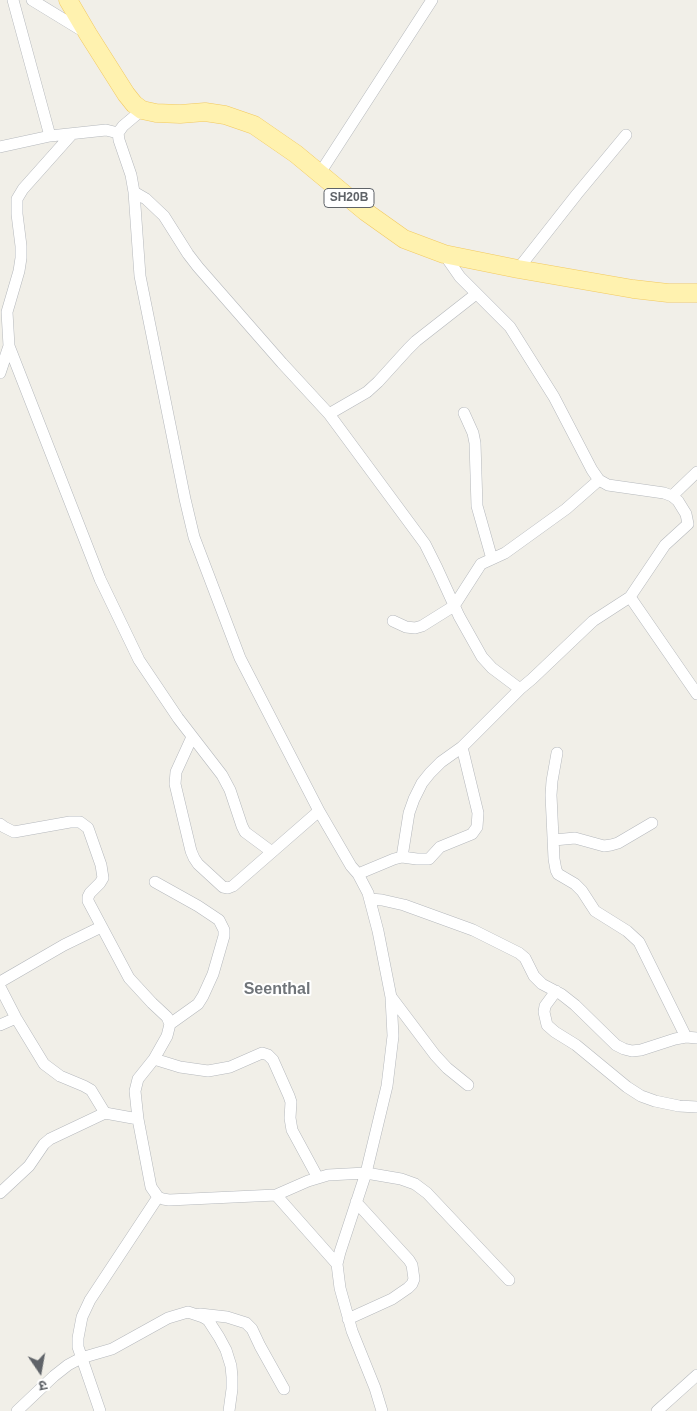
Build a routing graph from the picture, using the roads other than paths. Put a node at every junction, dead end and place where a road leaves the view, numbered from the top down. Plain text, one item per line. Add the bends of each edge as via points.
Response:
1 (13, 0) edge
2 (32, 0) edge
3 (68, 0) edge
4 (432, 0) edge
5 (88, 34) junction
6 (142, 110) junction
7 (118, 133) junction
8 (72, 134) junction
9 (626, 135) dead end
10 (50, 136) junction
11 (0, 147) edge
12 (320, 173) junction
13 (134, 192) junction
14 (444, 254) junction
15 (518, 269) junction
16 (697, 293) edge
17 (476, 294) junction
18 (3, 310) edge
19 (9, 346) junction
20 (0, 373) edge
21 (464, 413) dead end
22 (329, 414) junction
23 (697, 472) edge
24 (599, 480) junction
25 (672, 496) junction
26 (693, 524) edge
27 (492, 559) junction
28 (630, 597) junction
29 (454, 606) junction
30 (393, 621) dead end
31 (520, 689) junction
32 (697, 694) edge
33 (192, 737) junction
34 (462, 747) junction
35 (557, 753) dead end
36 (319, 811) junction
37 (652, 823) dead end
38 (0, 824) edge
39 (554, 840) junction
40 (272, 852) junction
41 (402, 857) junction
42 (358, 874) junction
43 (155, 882) dead end
44 (370, 899) junction
45 (101, 927) junction
46 (0, 982) edge
47 (0, 987) edge
48 (556, 991) junction
49 (391, 997) junction
50 (16, 1018) junction
51 (170, 1024) junction
52 (0, 1025) edge
53 (692, 1037) edge
54 (154, 1059) junction
55 (468, 1085) dead end
56 (697, 1107) edge
57 (106, 1113) junction
58 (138, 1119) junction
59 (366, 1173) junction
60 (318, 1178) junction
61 (0, 1192) edge
62 (276, 1195) junction
63 (158, 1197) junction
64 (356, 1202) junction
65 (337, 1264) junction
66 (509, 1280) dead end
67 (194, 1313) junction
68 (348, 1319) junction
69 (81, 1358) junction
70 (697, 1375) edge
71 (284, 1389) dead end
72 (17, 1411) edge
73 (100, 1411) edge
74 (229, 1411) edge
75 (382, 1411) edge
76 (657, 1411) edge

1 - 10 street
2 - 5 street
3 - 5 main road
4 - 12 street
5 - 6 main road via 126,94
6 - 7 street
6 - 12 main road, SH20B via 180,114 206,112 239,119 254,125
7 - 8 street via 106,130
7 - 13 street
8 - 10 street
8 - 18 street via 17,199 21,258
9 - 15 street
10 - 11 street
12 - 14 main road, SH20B via 397,234
13 - 22 street via 164,216 198,267
13 - 36 street via 140,276 194,536 240,658
14 - 15 main road, SH20B
14 - 17 street
15 - 16 main road, SH20B via 633,289
17 - 22 street via 416,341 367,392
17 - 24 street via 515,335 554,397
18 - 19 street
19 - 20 street
19 - 33 street via 100,580 139,660
21 - 27 street via 475,443 477,506
22 - 29 street via 425,544
23 - 25 street
24 - 25 street via 608,485
24 - 27 street via 566,509
25 - 26 street
26 - 28 street via 665,545
27 - 29 street via 478,567
28 - 31 street via 593,621
28 - 32 street
29 - 30 street via 416,628
29 - 31 street via 486,663
31 - 34 street
33 - 40 street via 222,775 245,832
33 - 40 street via 174,784 191,851 198,864 228,888
34 - 41 street via 441,762 422,783 409,814
34 - 41 street via 478,813 476,827 472,834 440,847 429,859
35 - 39 street via 551,795
36 - 40 street
36 - 42 street
37 - 39 street via 611,845 575,838
38 - 45 street via 14,832 70,822 80,822 88,828 103,878 90,892 88,901
39 - 53 street via 558,874 582,891 595,911 639,942
41 - 42 street
42 - 44 street
43 - 51 street via 219,920 224,930 213,974 203,996 198,1004
44 - 48 street via 404,905 473,930 519,953 538,980
44 - 49 street
45 - 46 street
45 - 51 street via 129,978
47 - 50 street
48 - 53 street via 624,1049 641,1050
48 - 56 street via 544,1012 548,1025 555,1032 640,1096
49 - 55 street via 435,1055
49 - 59 street via 393,1036 387,1086
50 - 52 street
50 - 57 street via 44,1064 60,1076 91,1090
51 - 54 street
54 - 58 street via 135,1084
54 - 60 street via 208,1071 230,1067 262,1053 268,1054 289,1096 292,1130
57 - 58 street
57 - 61 street via 50,1139 29,1166
58 - 63 street via 151,1187
59 - 60 street
59 - 64 street
59 - 66 street via 401,1179 427,1192
60 - 62 street
62 - 63 street via 169,1200
62 - 65 street
63 - 69 street via 90,1300 82,1317 78,1338
64 - 65 street
64 - 68 street via 409,1260 414,1279 392,1300
65 - 68 street
67 - 69 street via 168,1318 112,1349
67 - 71 street via 246,1323
67 - 74 street via 212,1325 226,1350 232,1377
68 - 75 street
69 - 72 street via 54,1376
69 - 73 street
70 - 76 street

